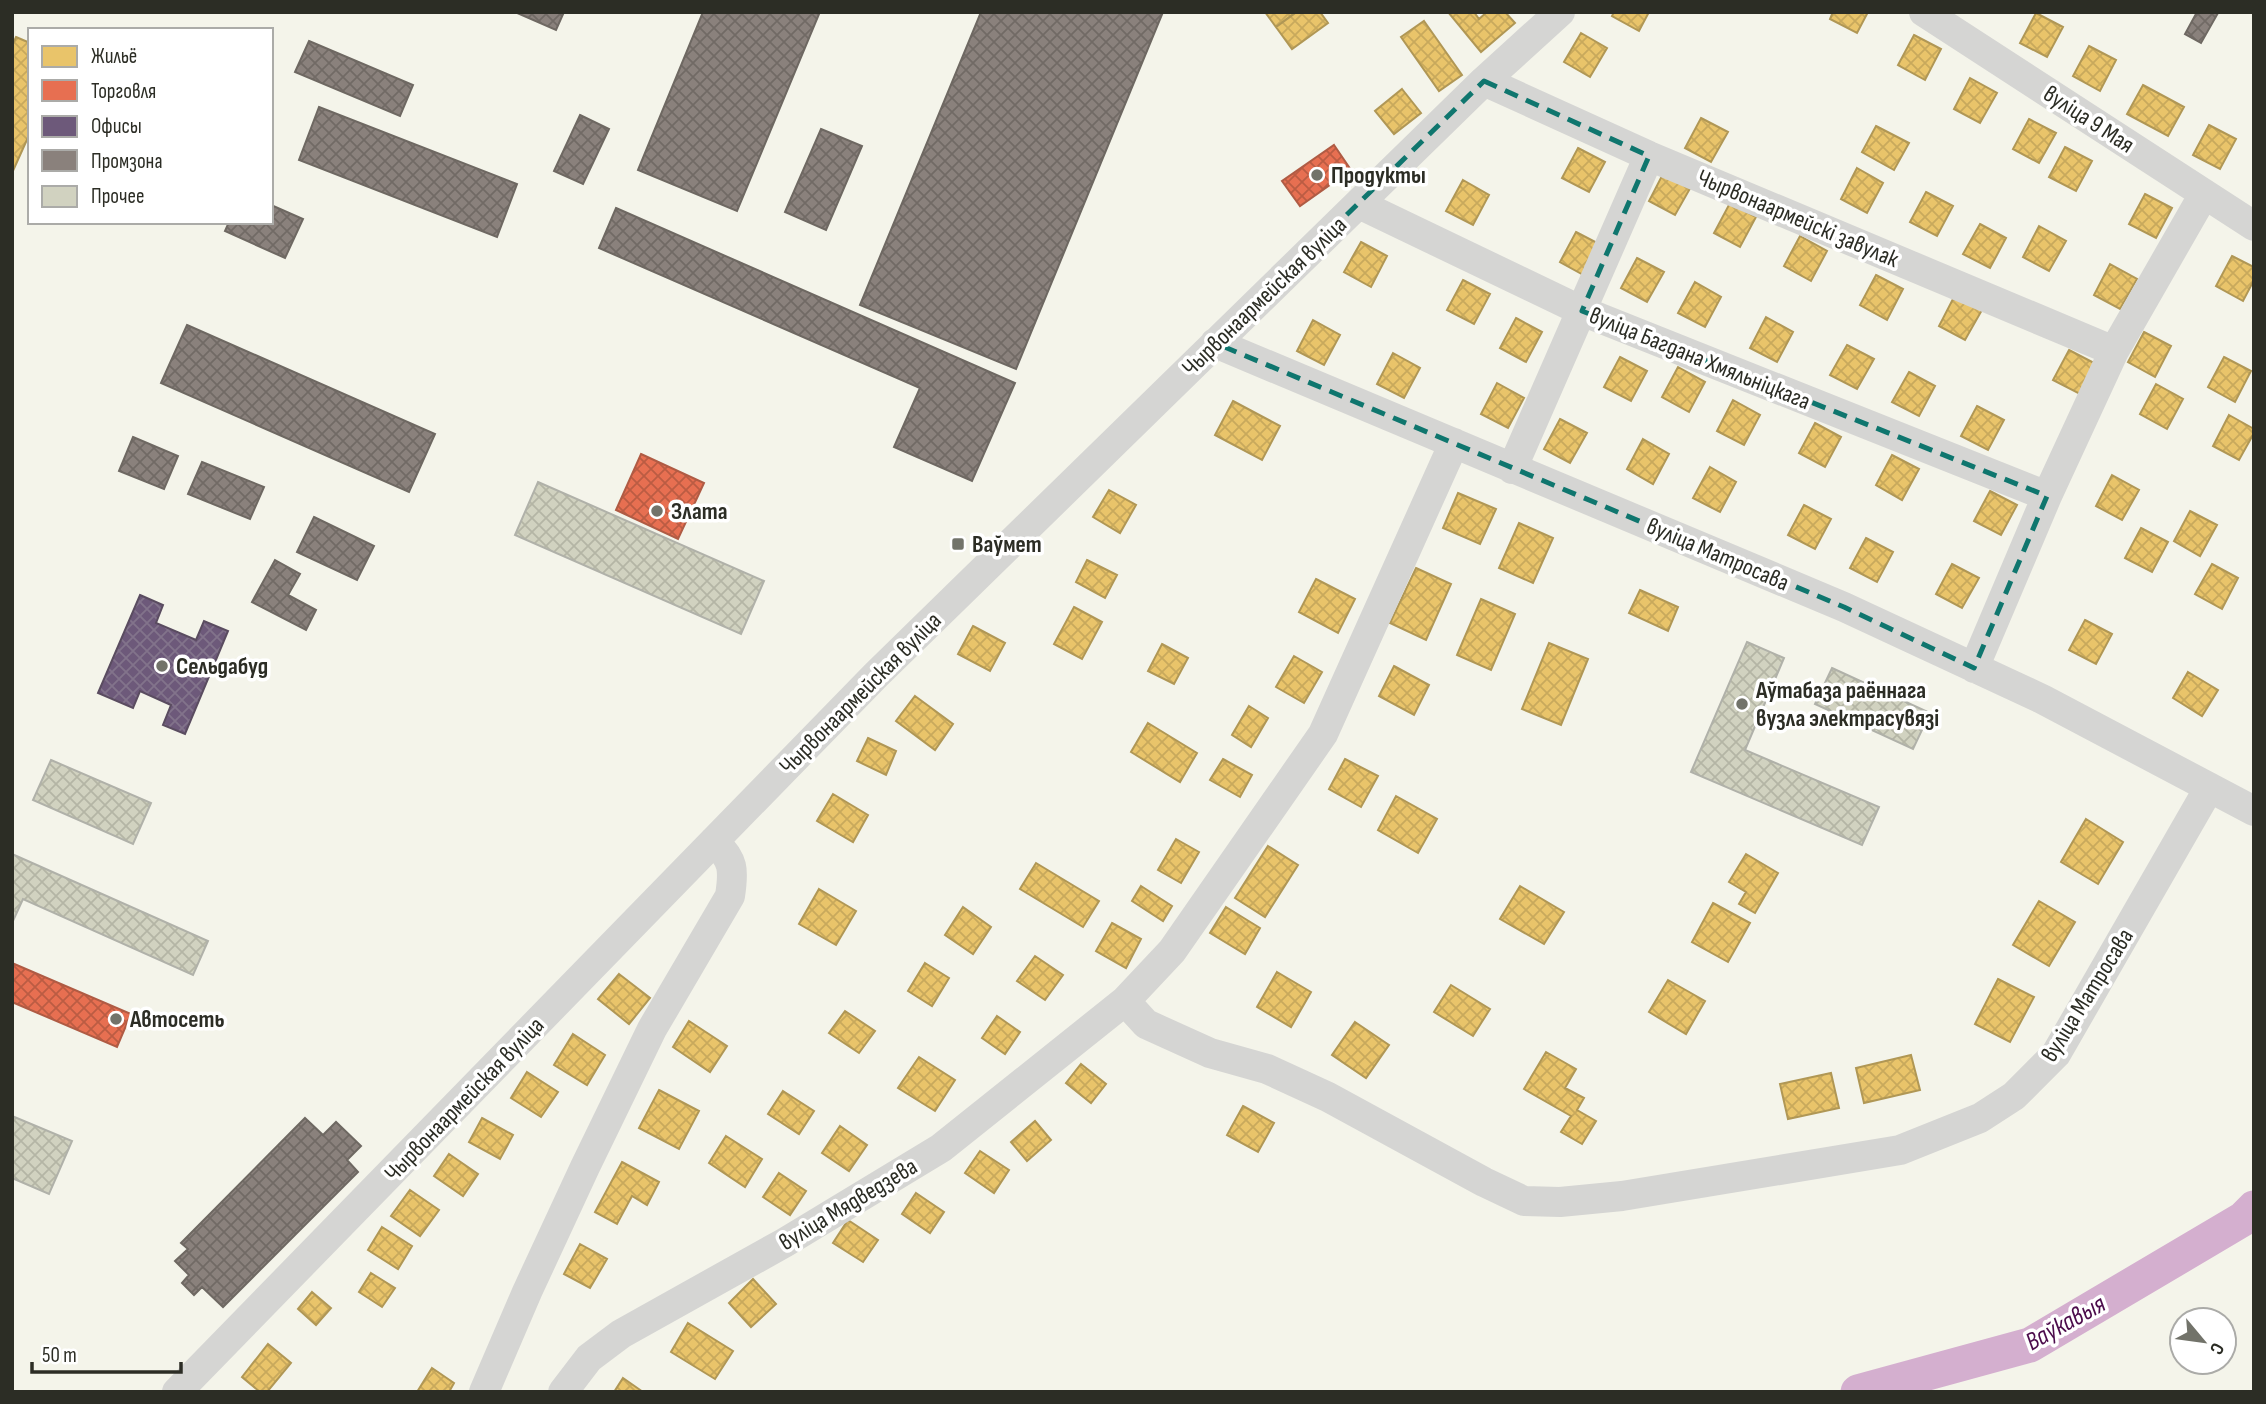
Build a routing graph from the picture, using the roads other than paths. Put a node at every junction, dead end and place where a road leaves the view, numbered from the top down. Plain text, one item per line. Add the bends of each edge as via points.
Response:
1 (1560, 12) edge
2 (1924, 12) edge
3 (1484, 81) junction
4 (1649, 156) junction
5 (2204, 194) junction
6 (1359, 204) junction
7 (2254, 226) edge
8 (1582, 311) junction
9 (1215, 343) junction
10 (2114, 351) junction
11 (1454, 443) junction
12 (1512, 468) junction
13 (2047, 496) junction
14 (1974, 668) junction
15 (2209, 789) junction
16 (2254, 811) edge
17 (714, 841) junction
18 (1125, 1002) junction
19 (177, 1392) edge
20 (484, 1392) edge
21 (563, 1392) edge

1 - 3 street, Чырвонаармейская вуліца
2 - 5 street, вуліца 9 Мая
3 - 4 street, Чырвонаармейскі завулак
3 - 6 street, Чырвонаармейская вуліца
4 - 8 street
4 - 10 street, Чырвонаармейскі завулак
5 - 7 street, вуліца 9 Мая
5 - 10 street
6 - 8 street, вуліца Багдана Хмяльніцкага
6 - 9 street, Чырвонаармейская вуліца
8 - 12 street
8 - 13 street, вуліца Багдана Хмяльніцкага
9 - 11 street, вуліца Матросава
9 - 17 street, Чырвонаармейская вуліца via 876,675
10 - 13 street
11 - 12 street, вуліца Матросава
11 - 18 street, вуліца Мядведзева via 1323,734 1172,951
12 - 14 street, вуліца Матросава via 1844,607
13 - 14 street
14 - 15 street, вуліца Матросава via 2042,699
15 - 16 street, вуліца Матросава
15 - 18 street, вуліца Матросава via 2056,1054 2014,1096 1980,1118 1900,1150 1622,1196 1524,1201 1328,1097 1146,1024
17 - 19 street, Чырвонаармейская вуліца
17 - 20 street via 731,862 730,896 652,1029
18 - 21 street, вуліца Мядведзева via 941,1148 621,1334 589,1358

